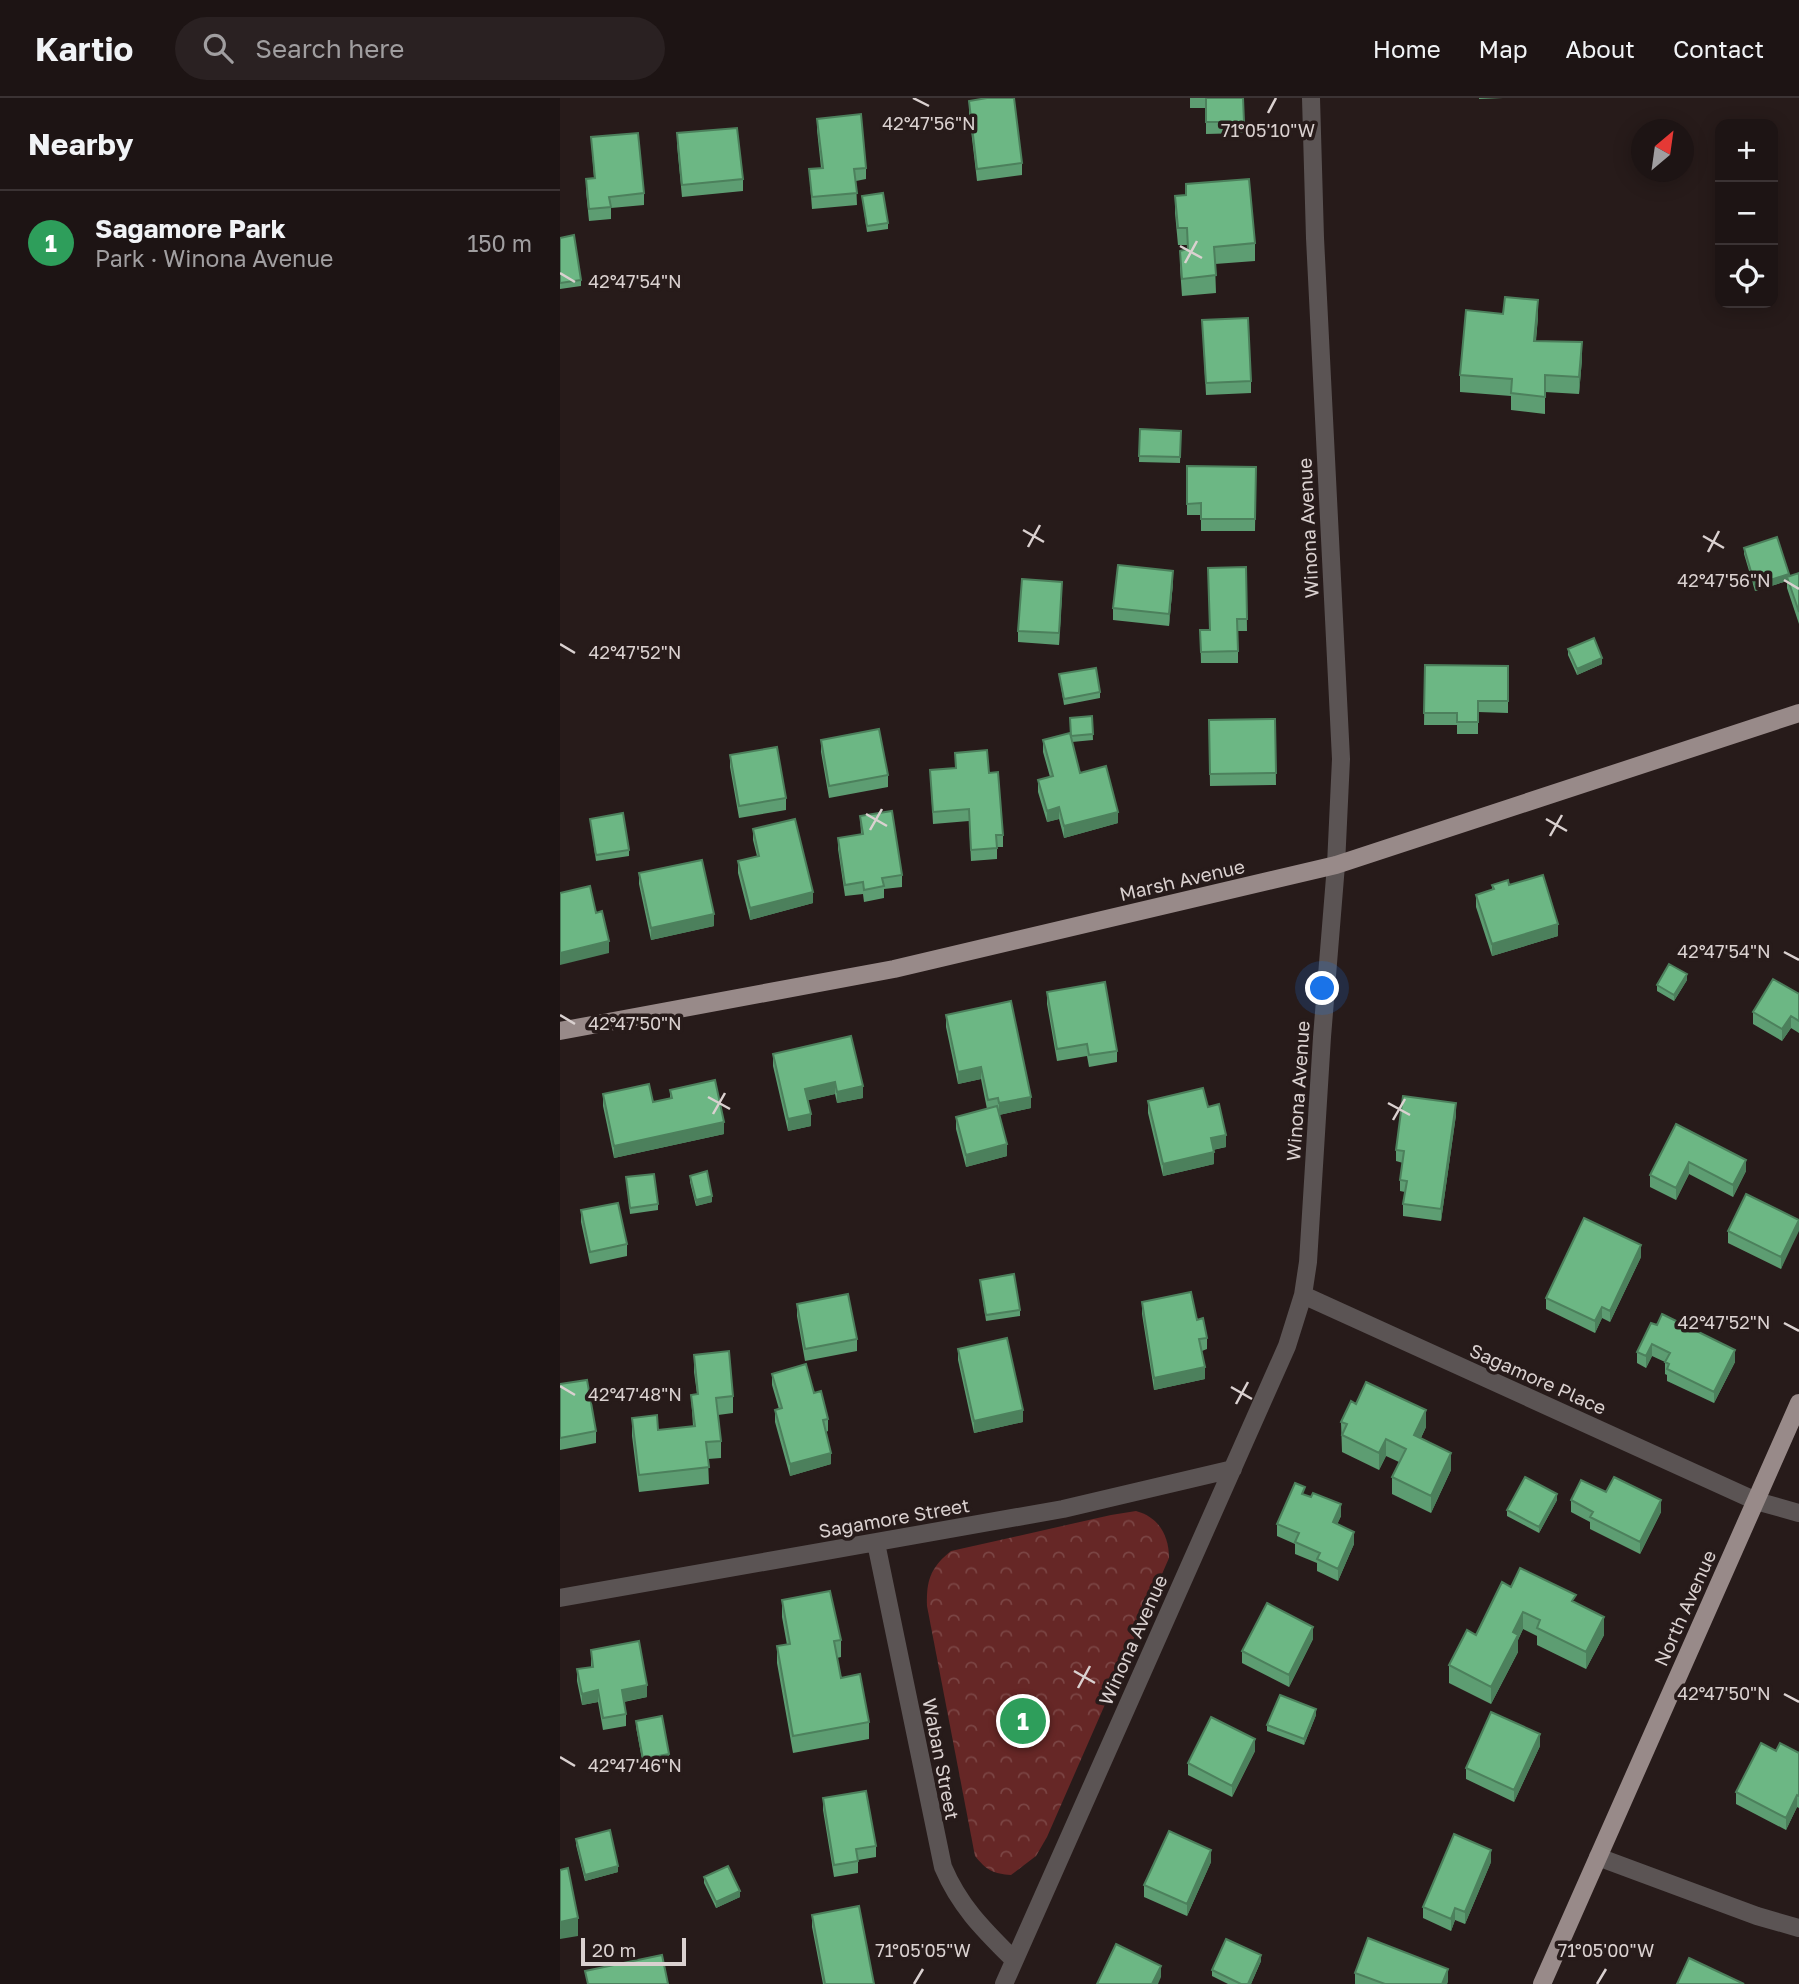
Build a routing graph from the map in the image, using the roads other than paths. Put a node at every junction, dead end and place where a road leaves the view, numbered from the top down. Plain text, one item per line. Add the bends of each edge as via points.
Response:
1 (1311, 98) edge
2 (1799, 713) edge
3 (1336, 865) junction
4 (560, 1031) edge
5 (1303, 1296) junction
6 (1799, 1403) edge
7 (1233, 1469) junction
8 (1756, 1501) junction
9 (1799, 1513) edge
10 (876, 1542) junction
11 (560, 1598) edge
12 (1598, 1857) junction
13 (1799, 1928) edge
14 (1014, 1960) junction
15 (1004, 1984) edge
16 (1542, 1984) edge

1 - 3 street, Winona Avenue via 1341,759
2 - 3 main road, Marsh Avenue
3 - 4 main road, Marsh Avenue via 894,969
3 - 5 street, Winona Avenue
5 - 7 street, Winona Avenue via 1287,1346
5 - 8 street, Sagamore Place
6 - 8 main road, North Avenue
7 - 10 street, Sagamore Street via 1063,1509
7 - 14 street, Winona Avenue
8 - 9 street, Sagamore Place
8 - 12 main road, North Avenue
10 - 11 street, Sagamore Street
10 - 14 street, Waban Street via 943,1867 968,1914
12 - 13 street
12 - 16 main road, North Avenue
14 - 15 street, Winona Avenue

